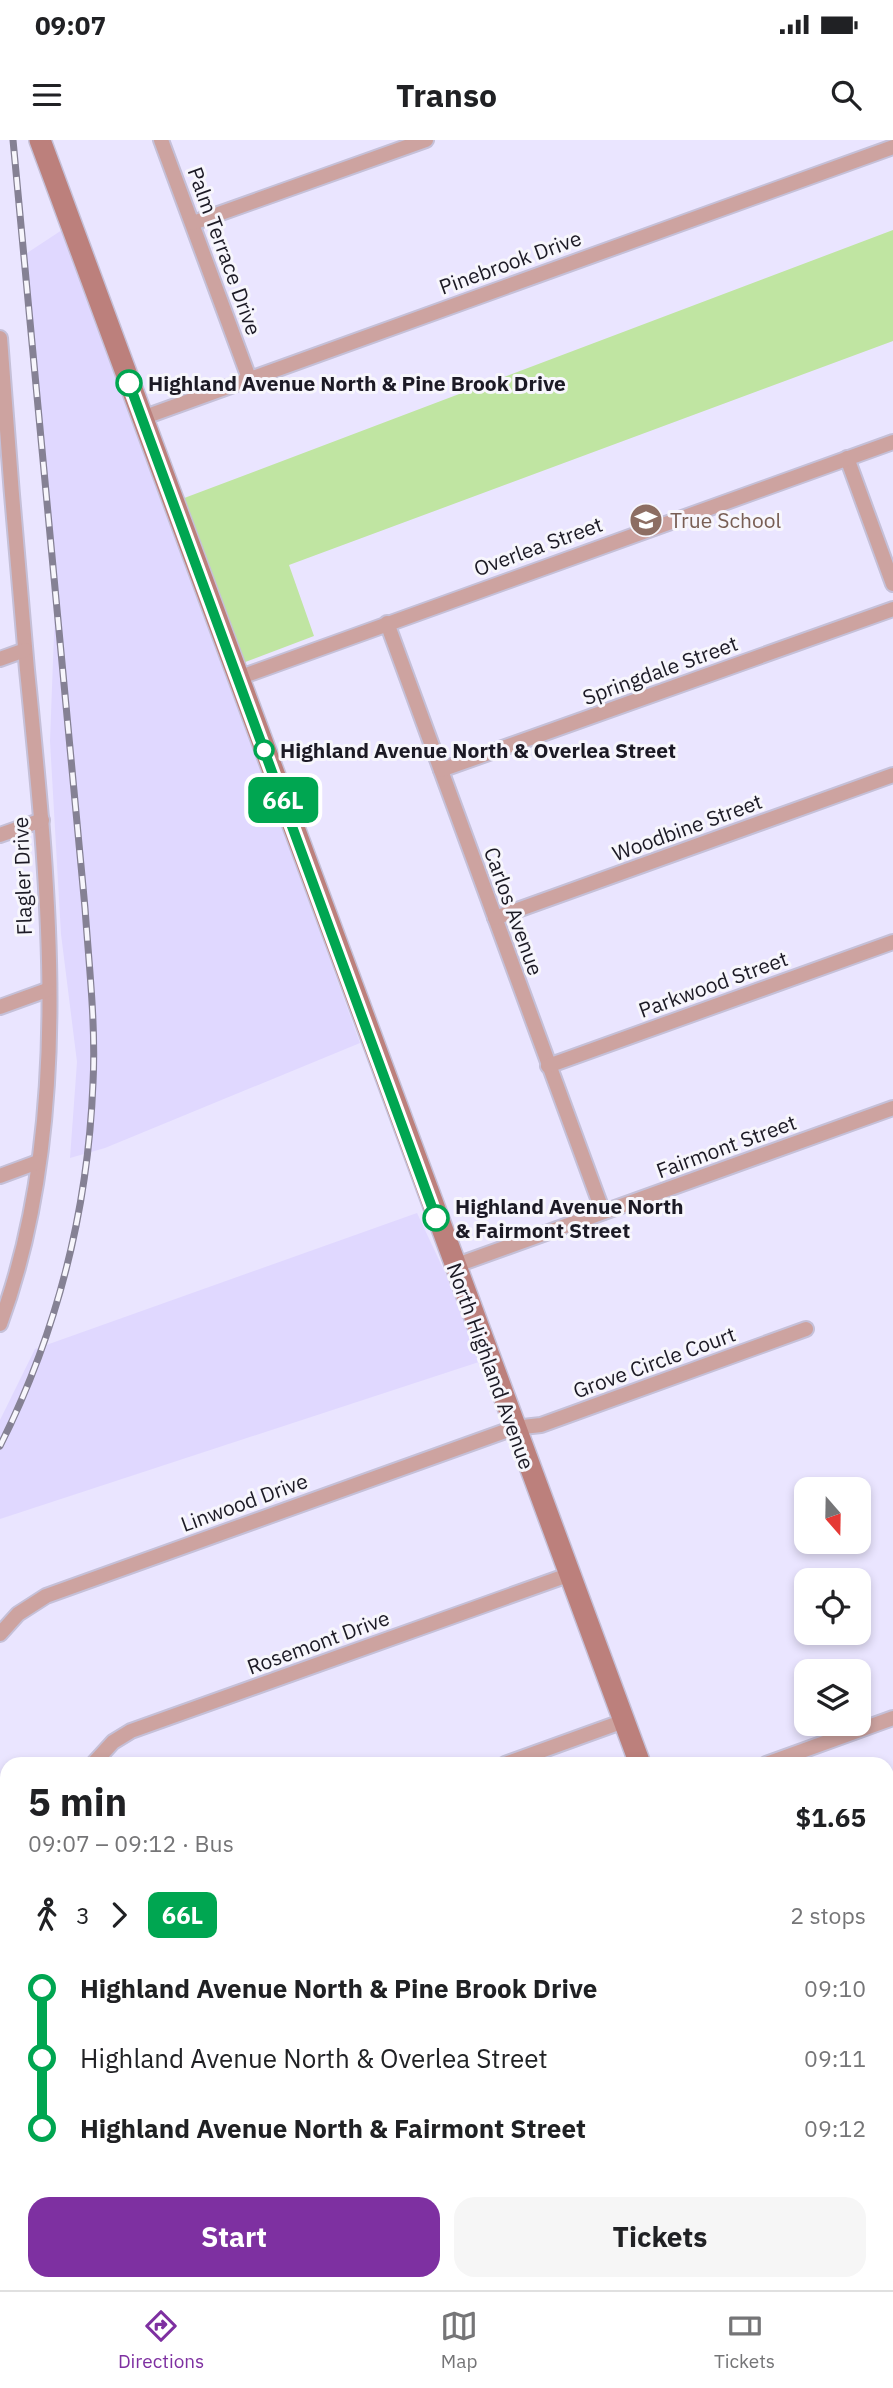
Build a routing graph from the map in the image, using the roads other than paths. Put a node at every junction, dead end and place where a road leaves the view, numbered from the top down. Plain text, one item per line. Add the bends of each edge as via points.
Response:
1 (40, 140) edge
2 (161, 140) edge
3 (426, 140) edge
4 (893, 147) edge
5 (193, 223) junction
6 (0, 338) edge
7 (249, 378) junction
8 (142, 418) junction
9 (893, 442) edge
10 (847, 458) junction
11 (5, 489) edge
12 (893, 584) edge
13 (893, 609) edge
14 (387, 623) junction
15 (26, 650) junction
16 (0, 659) edge
17 (238, 678) junction
18 (441, 770) junction
19 (893, 775) edge
20 (42, 820) junction
21 (0, 835) edge
22 (495, 918) junction
23 (893, 942) edge
24 (47, 990) junction
25 (0, 1007) edge
26 (548, 1066) junction
27 (893, 1108) edge
28 (38, 1162) junction
29 (0, 1176) edge
30 (603, 1212) junction
31 (454, 1266) junction
32 (0, 1324) edge
33 (806, 1329) dead end
34 (514, 1428) junction
35 (568, 1575) junction
36 (0, 1634) edge
37 (893, 1718) edge
38 (624, 1721) junction
39 (99, 1757) edge
40 (524, 1757) edge
41 (637, 1757) edge
42 (785, 1757) edge

1 - 8 street, North Highland Avenue
2 - 5 street, Palm Terrace Drive
3 - 5 street
4 - 7 street, Pinebrook Drive
5 - 7 street, Palm Terrace Drive
6 - 11 street, Flagler Drive
7 - 8 street, Pinebrook Drive
8 - 17 street, North Highland Avenue
9 - 10 street, Overlea Street
10 - 12 street
10 - 14 street, Overlea Street
11 - 15 street, Flagler Drive
13 - 18 street, Springdale Street
14 - 17 street, Overlea Street
14 - 18 street, Carlos Avenue
15 - 16 street
15 - 20 street, Flagler Drive
17 - 31 street, North Highland Avenue
18 - 22 street, Carlos Avenue
19 - 22 street, Woodbine Street
20 - 21 street
20 - 24 street, Flagler Drive
22 - 26 street, Carlos Avenue
23 - 26 street, Parkwood Street
24 - 25 street
24 - 28 street, Flagler Drive via 49,1053
26 - 30 street, Carlos Avenue
27 - 30 street, Fairmont Street
28 - 29 street
28 - 32 street, Flagler Drive via 21,1254
30 - 31 street, Fairmont Street
31 - 34 street, North Highland Avenue
33 - 34 street, Grove Circle Court via 541,1425
34 - 35 street, North Highland Avenue
34 - 36 street, Linwood Drive via 46,1596 18,1614
35 - 38 street, North Highland Avenue
35 - 39 street, Rosemont Drive via 131,1731
37 - 42 street
38 - 40 street
38 - 41 street, North Highland Avenue

